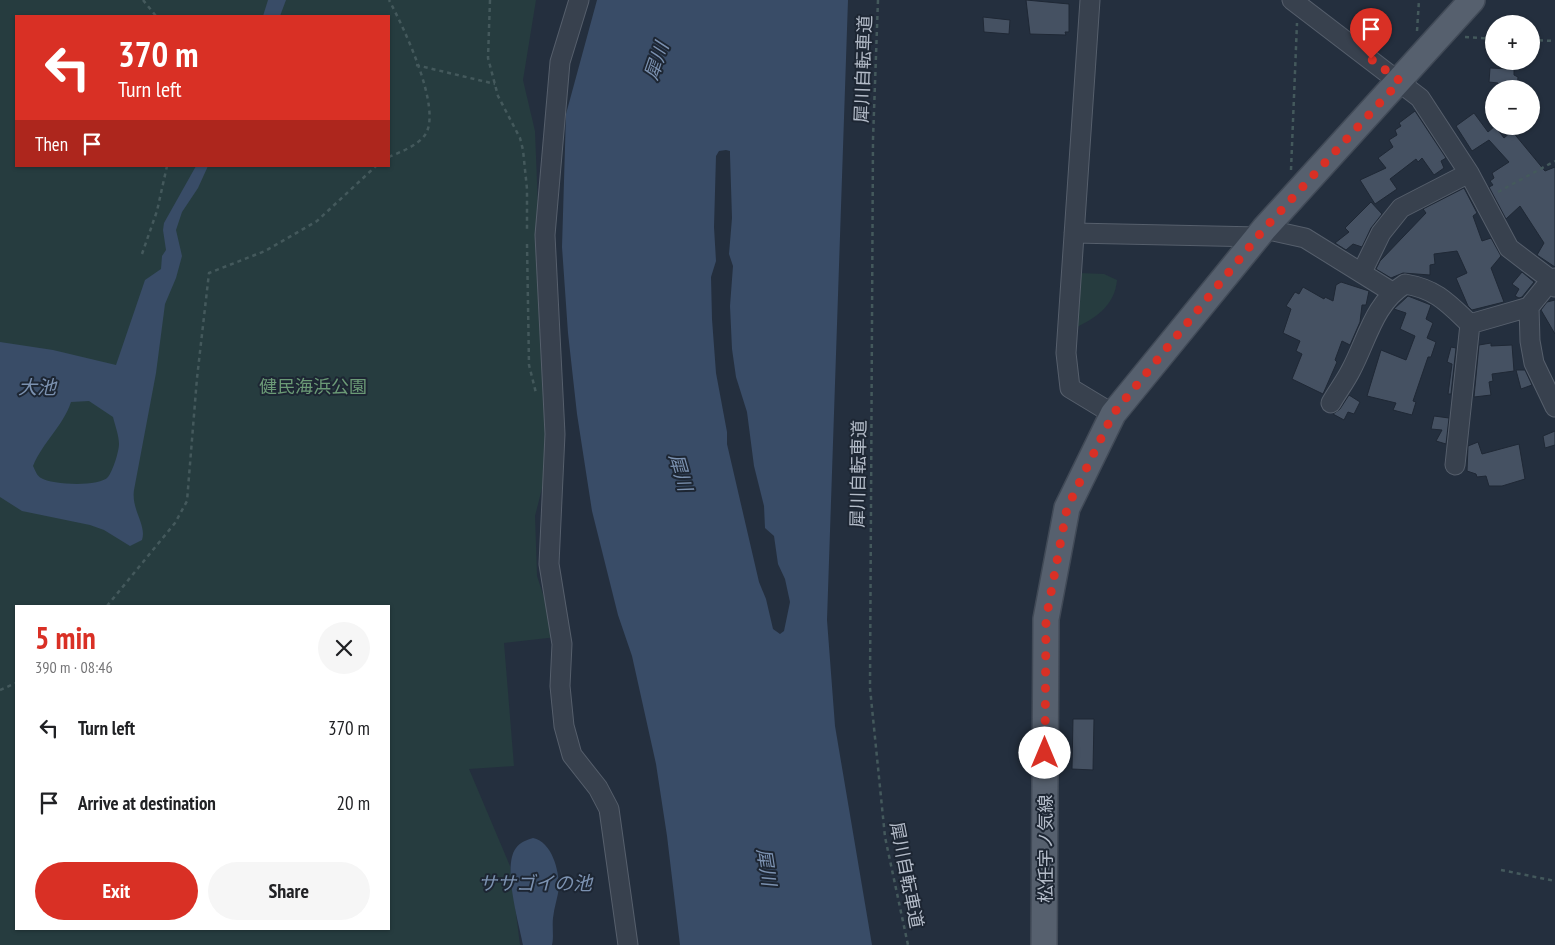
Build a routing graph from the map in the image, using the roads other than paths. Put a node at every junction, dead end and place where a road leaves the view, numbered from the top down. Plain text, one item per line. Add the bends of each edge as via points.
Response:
1 (578, 0) edge
2 (1090, 0) edge
3 (1472, 0) edge
4 (1295, 2) edge
5 (1400, 81) junction
6 (1470, 173) junction
7 (1074, 233) junction
8 (1261, 233) junction
9 (1362, 272) junction
10 (1554, 282) edge
11 (1392, 292) junction
12 (1529, 307) junction
13 (1470, 324) junction
14 (1331, 403) dead end
15 (1555, 407) edge
16 (1113, 414) junction
17 (1455, 465) dead end
18 (628, 945) edge
19 (1044, 945) edge

1 - 18 street via 560,62 545,235 555,434 548,564 562,644 560,686 564,726 572,755 598,788 609,809
2 - 7 street
3 - 5 main road, 松任宇ノ気線
4 - 5 street
5 - 6 street via 1420,98
5 - 8 main road, 松任宇ノ気線
6 - 9 street via 1401,208 1381,233
6 - 10 street via 1509,248
7 - 8 street
7 - 16 street via 1066,353 1070,388
8 - 9 street via 1305,238
8 - 16 main road, 松任宇ノ気線
9 - 11 street
10 - 12 street
11 - 13 street via 1404,284 1421,286 1443,297
11 - 14 street via 1378,311 1351,370
12 - 13 street
12 - 15 street via 1534,363
13 - 17 street
16 - 19 main road, 松任宇ノ気線 via 1067,508 1046,619

